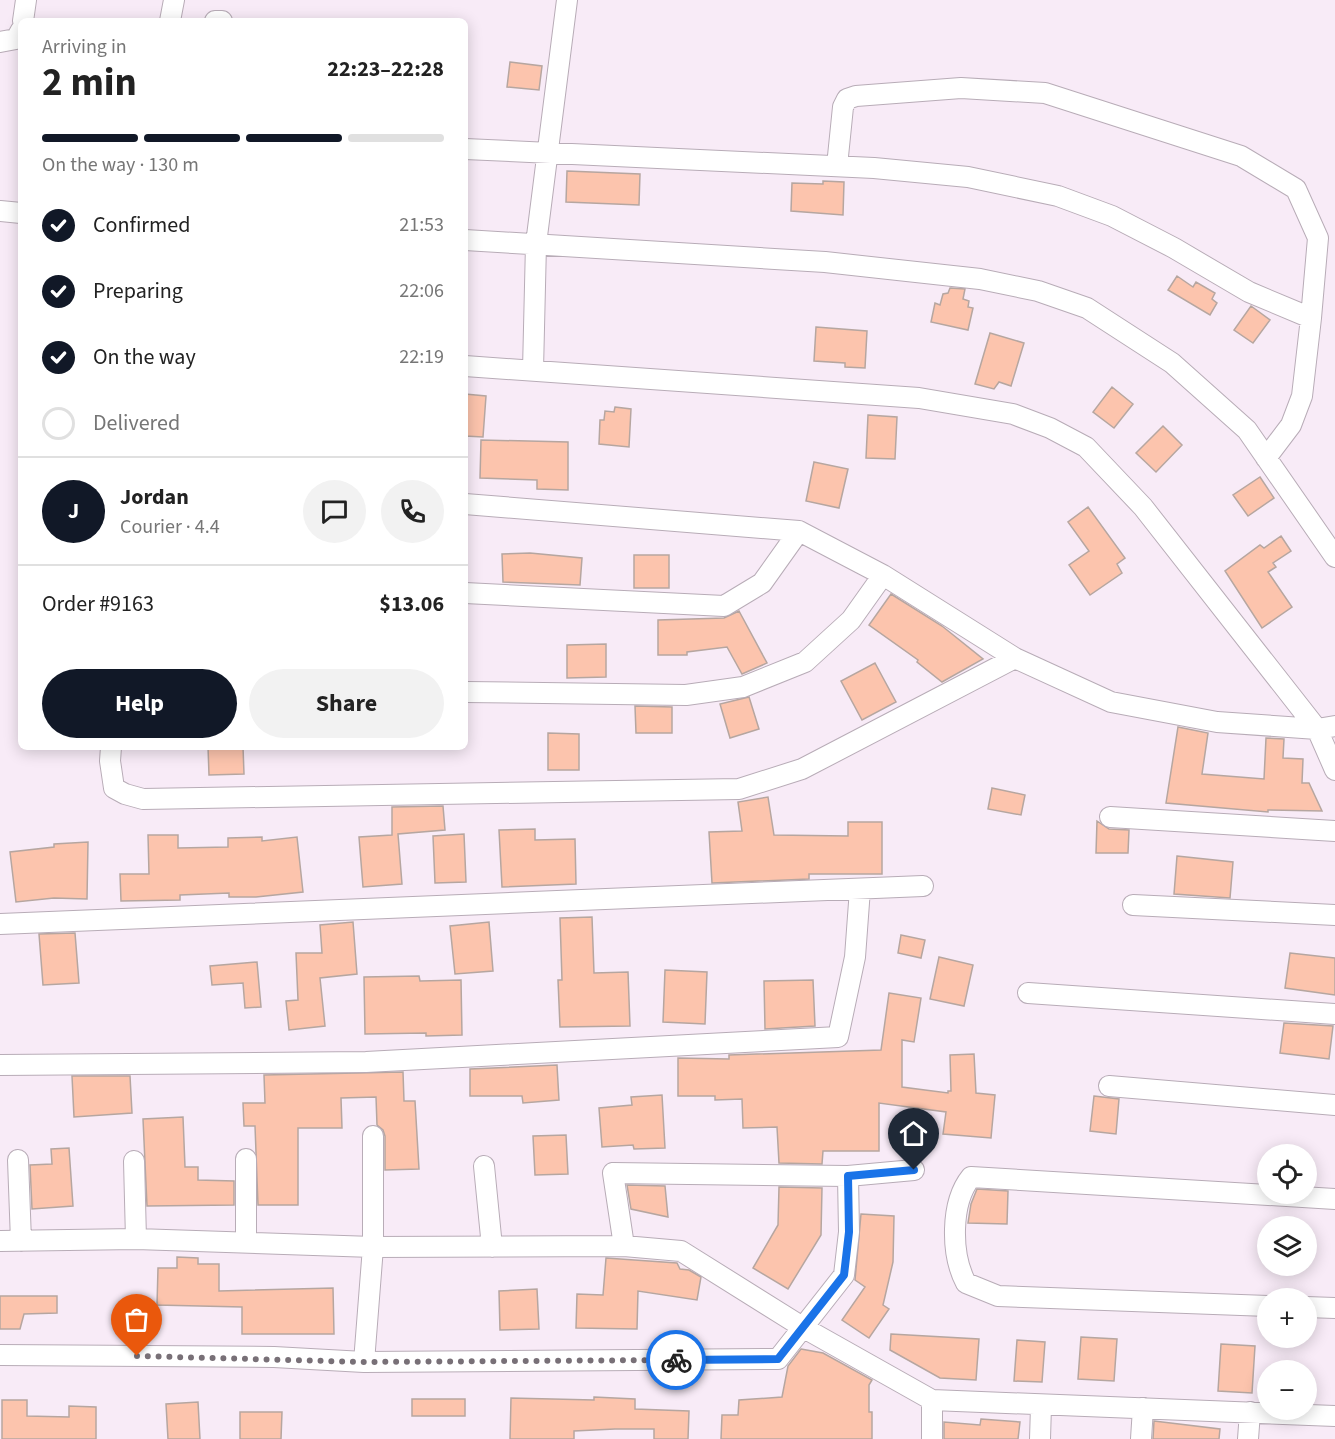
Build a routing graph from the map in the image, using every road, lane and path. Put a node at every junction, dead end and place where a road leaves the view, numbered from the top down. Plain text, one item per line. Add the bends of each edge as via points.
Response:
1 (26, 0) edge
2 (174, 0) edge
3 (567, 0) edge
4 (20, 18) edge
5 (171, 18) edge
6 (468, 149) edge
7 (547, 153) junction
8 (837, 166) junction
9 (0, 211) edge
10 (18, 213) edge
11 (468, 240) edge
12 (536, 244) junction
13 (1311, 318) junction
14 (468, 366) edge
15 (533, 370) junction
16 (1266, 458) junction
17 (468, 504) edge
18 (799, 531) junction
19 (1335, 557) edge
20 (883, 575) junction
21 (468, 593) edge
22 (1015, 658) junction
23 (468, 692) edge
24 (1326, 727) edge
25 (111, 750) edge
26 (1335, 770) edge
27 (1110, 817) dead end
28 (1335, 831) edge
29 (922, 886) dead end
30 (860, 889) junction
31 (1133, 905) dead end
32 (1335, 915) edge
33 (0, 924) edge
34 (1028, 993) dead end
35 (1335, 1014) edge
36 (0, 1065) edge
37 (1109, 1086) dead end
38 (1335, 1105) edge
39 (373, 1136) dead end
40 (246, 1159) dead end
41 (18, 1160) dead end
42 (134, 1161) dead end
43 (484, 1166) dead end
44 (914, 1170) dead end
45 (848, 1176) junction
46 (1335, 1199) edge
47 (136, 1239) junction
48 (0, 1241) edge
49 (21, 1241) junction
50 (246, 1242) junction
51 (492, 1246) junction
52 (624, 1246) junction
53 (373, 1247) junction
54 (1257, 1306) edge
55 (1317, 1307) edge
56 (1335, 1308) edge
57 (804, 1328) junction
58 (0, 1355) edge
59 (364, 1362) junction
60 (932, 1400) junction
61 (1041, 1406) junction
62 (1143, 1408) junction
63 (1250, 1413) junction
64 (1335, 1416) edge
65 (932, 1439) edge
66 (1040, 1439) edge
67 (1141, 1439) edge
68 (1248, 1439) edge

1 - 4 street
2 - 5 street
3 - 7 street
6 - 7 street
7 - 8 street
7 - 12 street
8 - 13 street via 968,177 1058,196 1112,216 1249,292
8 - 13 street via 843,107 847,99 856,96 1002,89 1045,93 1108,112 1241,156 1296,189 1318,237
9 - 10 street
11 - 12 street
12 - 15 street
12 - 16 street via 825,262 980,279 1038,291 1087,308 1172,363 1246,430
13 - 16 street via 1302,396 1291,425
14 - 15 street
15 - 24 street via 919,398 1013,414 1050,428 1086,447 1143,507
16 - 19 street
17 - 18 street
18 - 20 street
18 - 21 street via 762,583 724,606
20 - 22 street
20 - 23 street via 851,620 804,662 743,687 686,696
22 - 24 street via 1111,702 1217,722
22 - 25 street via 802,769 740,789 143,800 114,788
24 - 26 street
27 - 28 street
29 - 30 street
30 - 33 street
30 - 36 street via 855,957 838,1037 366,1062
31 - 32 street
34 - 35 street
37 - 38 street
39 - 53 street
40 - 50 street
41 - 49 street
42 - 47 street
43 - 51 street
44 - 45 street
45 - 52 street via 614,1173
45 - 57 street via 849,1232 844,1275
46 - 54 street via 971,1177 959,1198 957,1268 966,1284 998,1296
47 - 49 street
47 - 50 street
48 - 49 street
50 - 53 street
51 - 52 street
51 - 53 street
52 - 57 street via 681,1251
53 - 59 street
55 - 56 street
57 - 59 street via 778,1359
57 - 60 street
58 - 59 street
60 - 61 street
60 - 65 street
61 - 62 street
61 - 66 street
62 - 63 street
62 - 67 street
63 - 64 street
63 - 68 street

